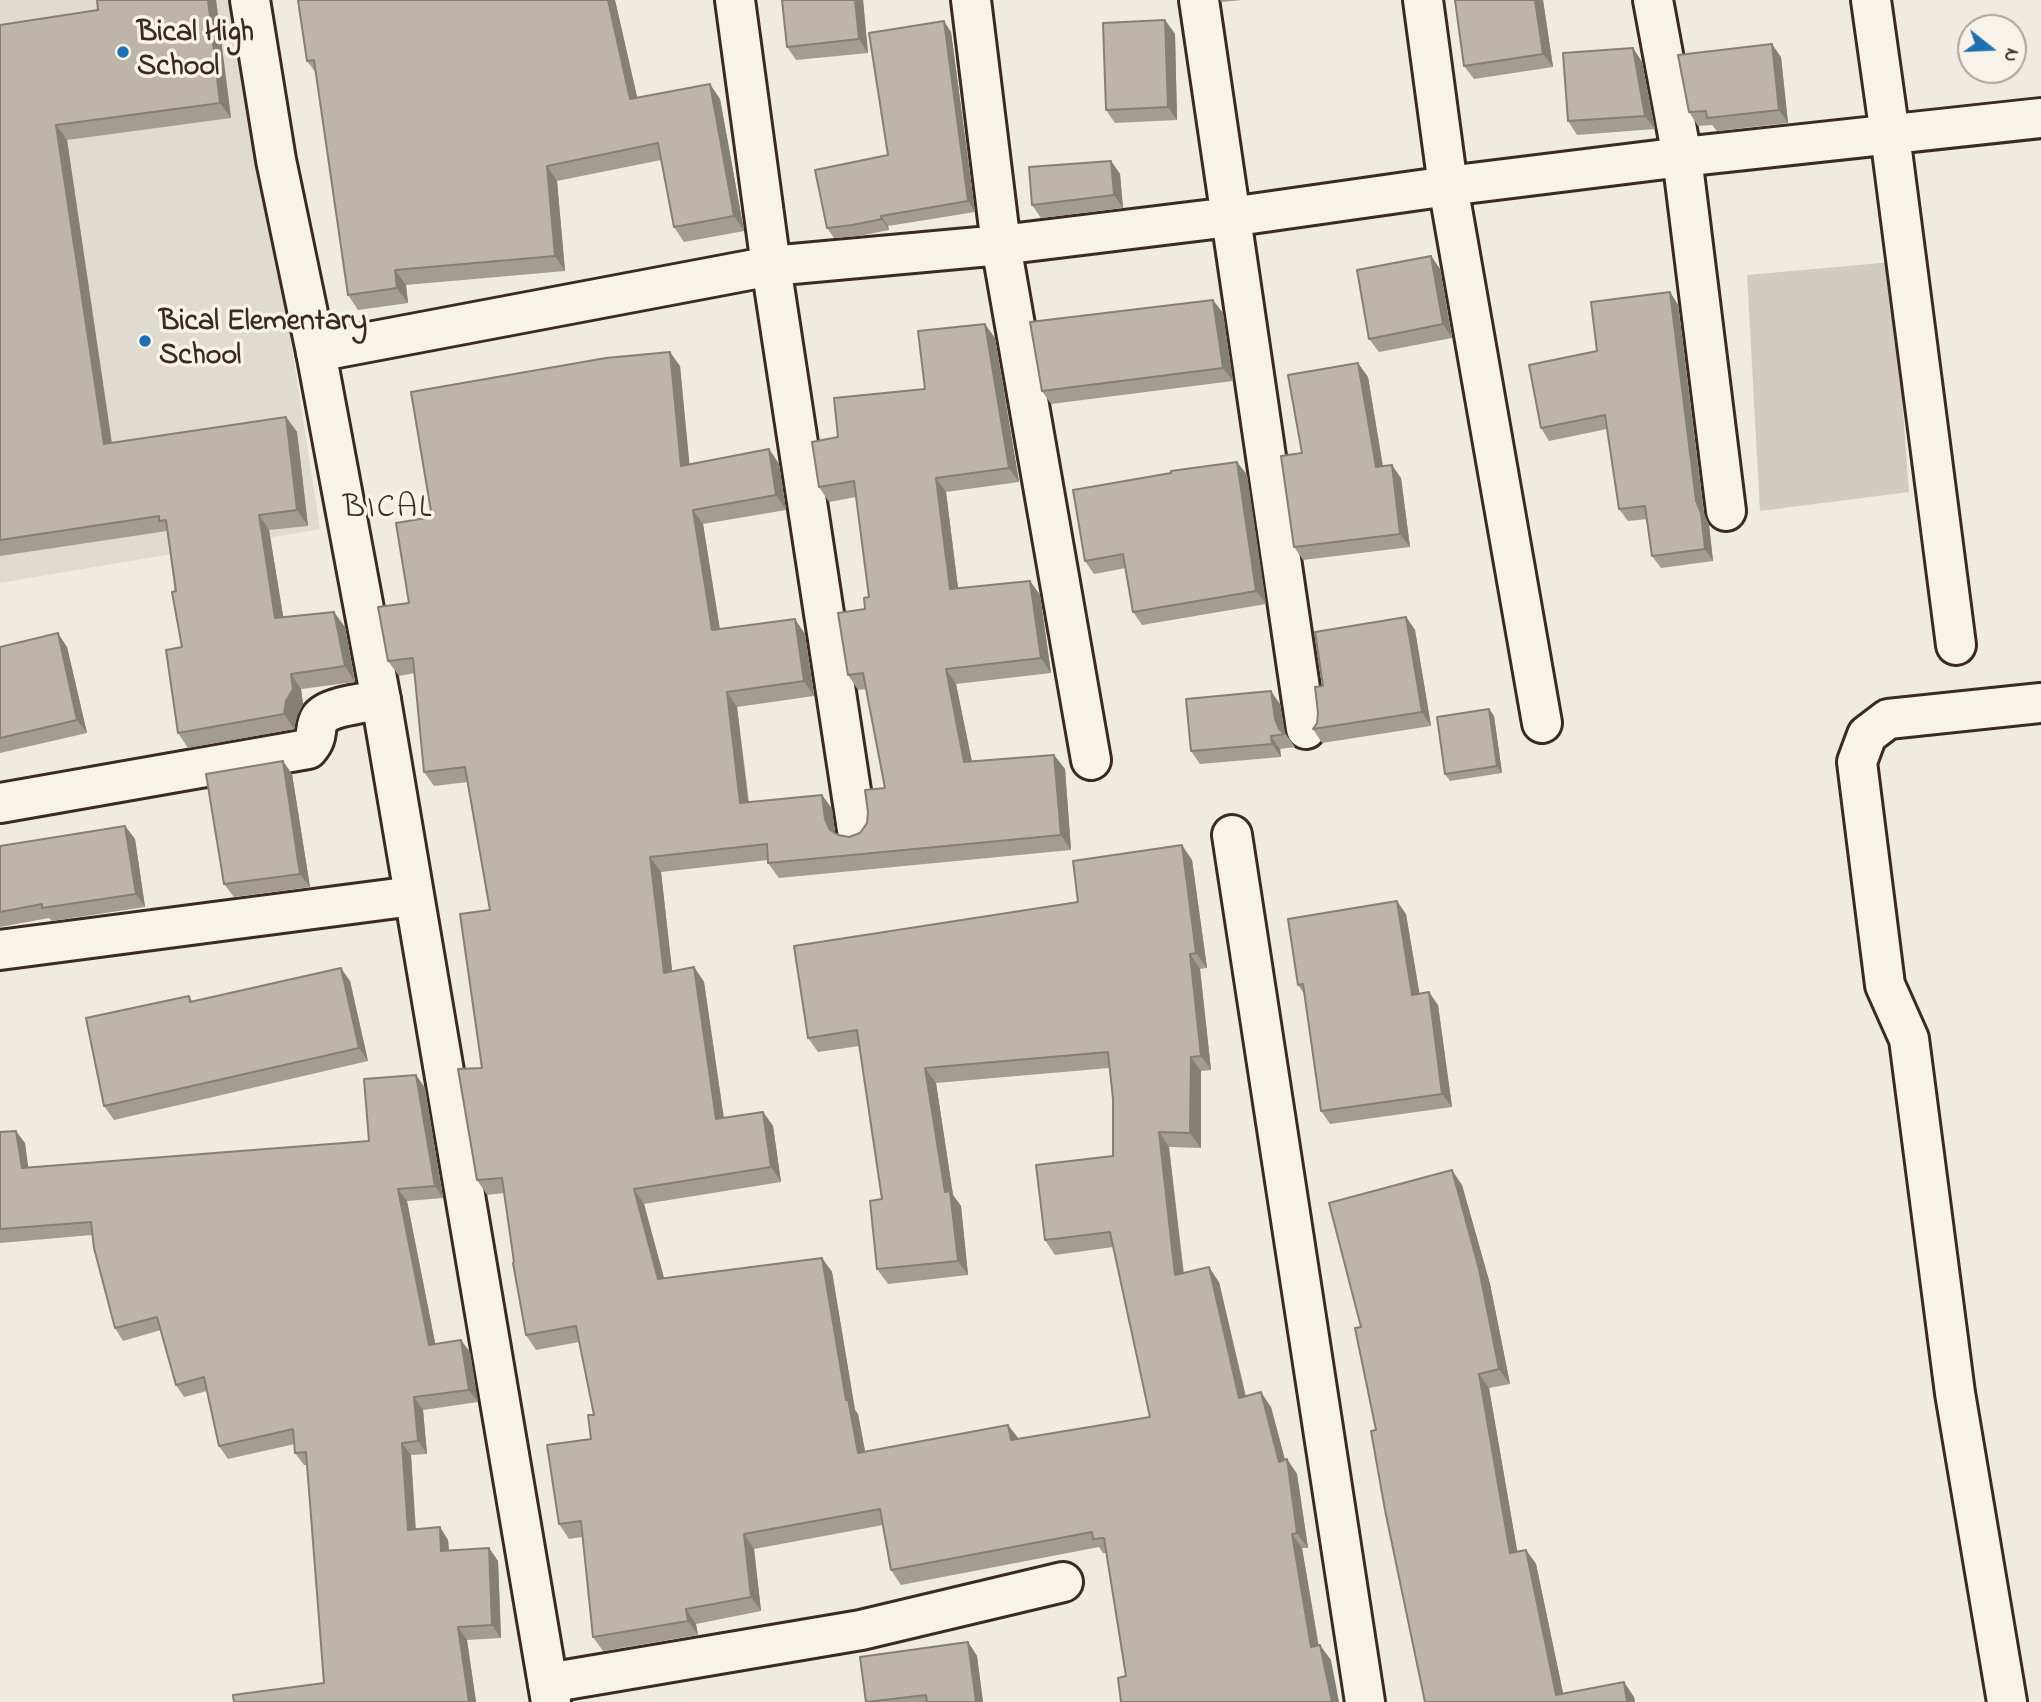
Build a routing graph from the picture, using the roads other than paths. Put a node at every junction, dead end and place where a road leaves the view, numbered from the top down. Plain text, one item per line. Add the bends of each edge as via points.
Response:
1 (250, 0) edge
2 (735, 0) edge
3 (971, 0) edge
4 (1199, 0) edge
5 (1423, 0) edge
6 (1653, 0) edge
7 (1871, 0) edge
8 (2041, 118) edge
9 (1891, 135) junction
10 (1682, 157) junction
11 (1448, 186) junction
12 (1230, 217) junction
13 (1001, 245) junction
14 (771, 266) junction
15 (316, 352) junction
16 (1726, 511) dead end
17 (1956, 645) dead end
18 (381, 700) junction
19 (2041, 703) edge
20 (1542, 723) dead end
21 (1306, 729) dead end
22 (1091, 760) dead end
23 (0, 803) edge
24 (858, 830) edge
25 (1232, 835) dead end
26 (413, 896) junction
27 (0, 950) edge
28 (1063, 1582) dead end
29 (549, 1693) edge
30 (1365, 1702) edge
31 (2007, 1702) edge

1 - 15 street via 276,160
2 - 14 street
3 - 13 street
4 - 12 street
5 - 11 street
6 - 10 street
7 - 9 street
8 - 9 street
9 - 10 street
9 - 17 street
10 - 11 street
10 - 16 street
11 - 12 street
11 - 20 street
12 - 13 street
12 - 21 street
13 - 14 street
13 - 22 street
14 - 15 street
14 - 24 street
15 - 18 street
18 - 23 street via 328,710 308,749
18 - 26 street
19 - 31 street via 1888,719 1867,735 1857,762 1885,985 1909,1039 1955,1393
25 - 30 street
26 - 27 street
26 - 29 street
28 - 29 street via 862,1630

